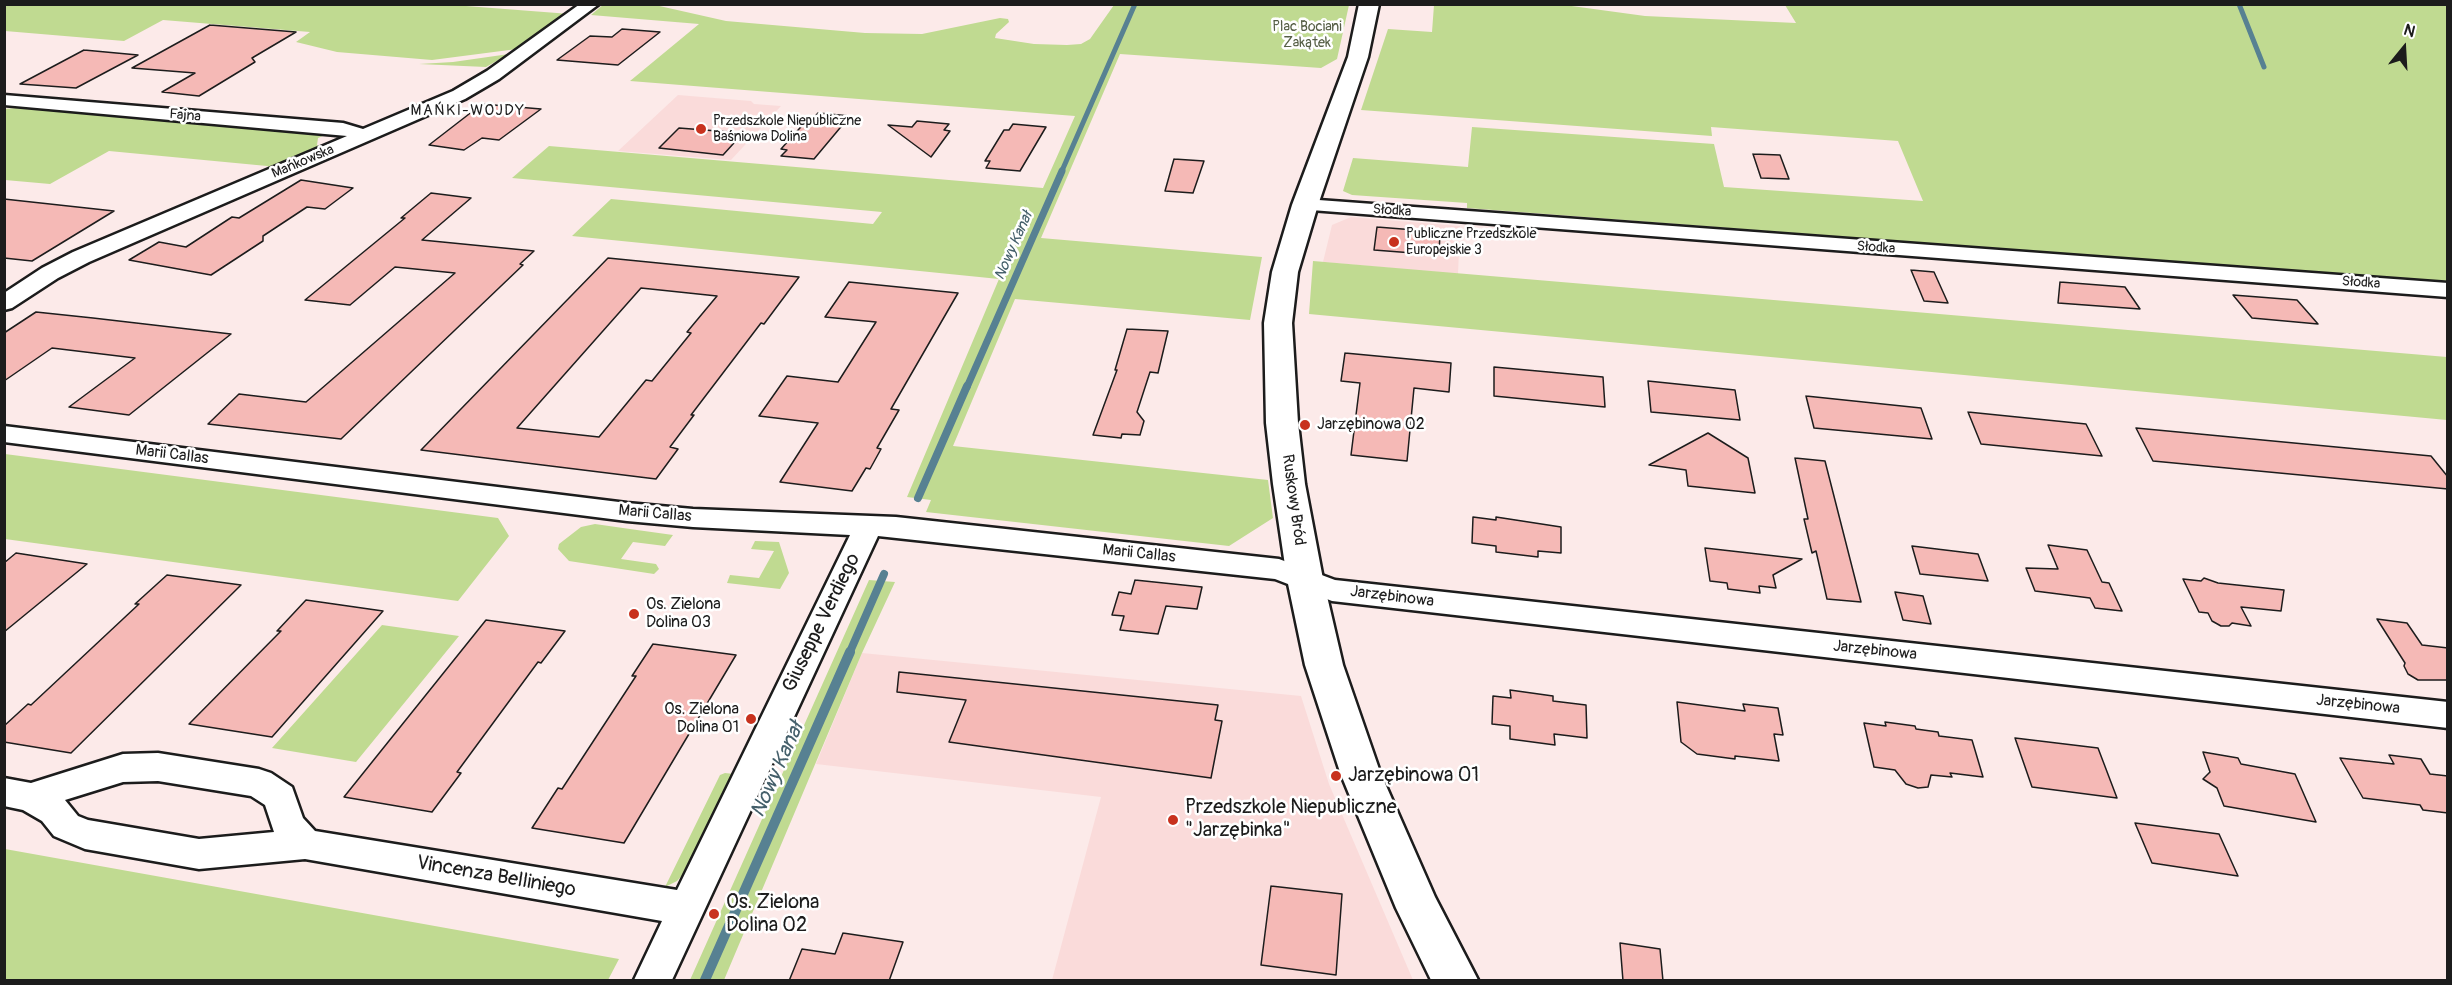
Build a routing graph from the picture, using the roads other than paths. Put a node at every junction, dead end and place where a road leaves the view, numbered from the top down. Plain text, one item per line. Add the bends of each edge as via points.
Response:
1 (591, 4) edge
2 (1369, 4) edge
3 (4, 100) edge
4 (365, 136) junction
5 (1305, 205) junction
6 (2448, 290) edge
7 (4, 303) edge
8 (4, 434) edge
9 (869, 525) junction
10 (1305, 579) junction
11 (2448, 715) edge
12 (18, 794) edge
13 (305, 844) junction
14 (688, 908) junction
15 (653, 981) edge
16 (1455, 981) edge

1 - 4 street, Mańkowska via 477,84
2 - 5 street, Ruskowy Bród via 1358,57
3 - 4 street, Fajna via 343,129
4 - 7 street, Mańkowska via 81,257
5 - 6 street, Słodka
5 - 10 street, Ruskowy Bród via 1285,272 1278,356 1288,473
8 - 9 street, Marii Callas via 627,512
9 - 10 street, Marii Callas via 1279,569
9 - 14 street, Giuseppe Verdiego
10 - 11 street, Jarzębinowa via 1332,590
10 - 16 street, Ruskowy Bród via 1324,665 1360,772 1418,908
12 - 13 street, Vincenza Belliniego via 54,811 66,826 85,834 199,854
12 - 13 street, Vincenza Belliniego via 123,768 158,767 259,783 280,797 288,825
13 - 14 street, Vincenza Belliniego
14 - 15 street, Giuseppe Verdiego

